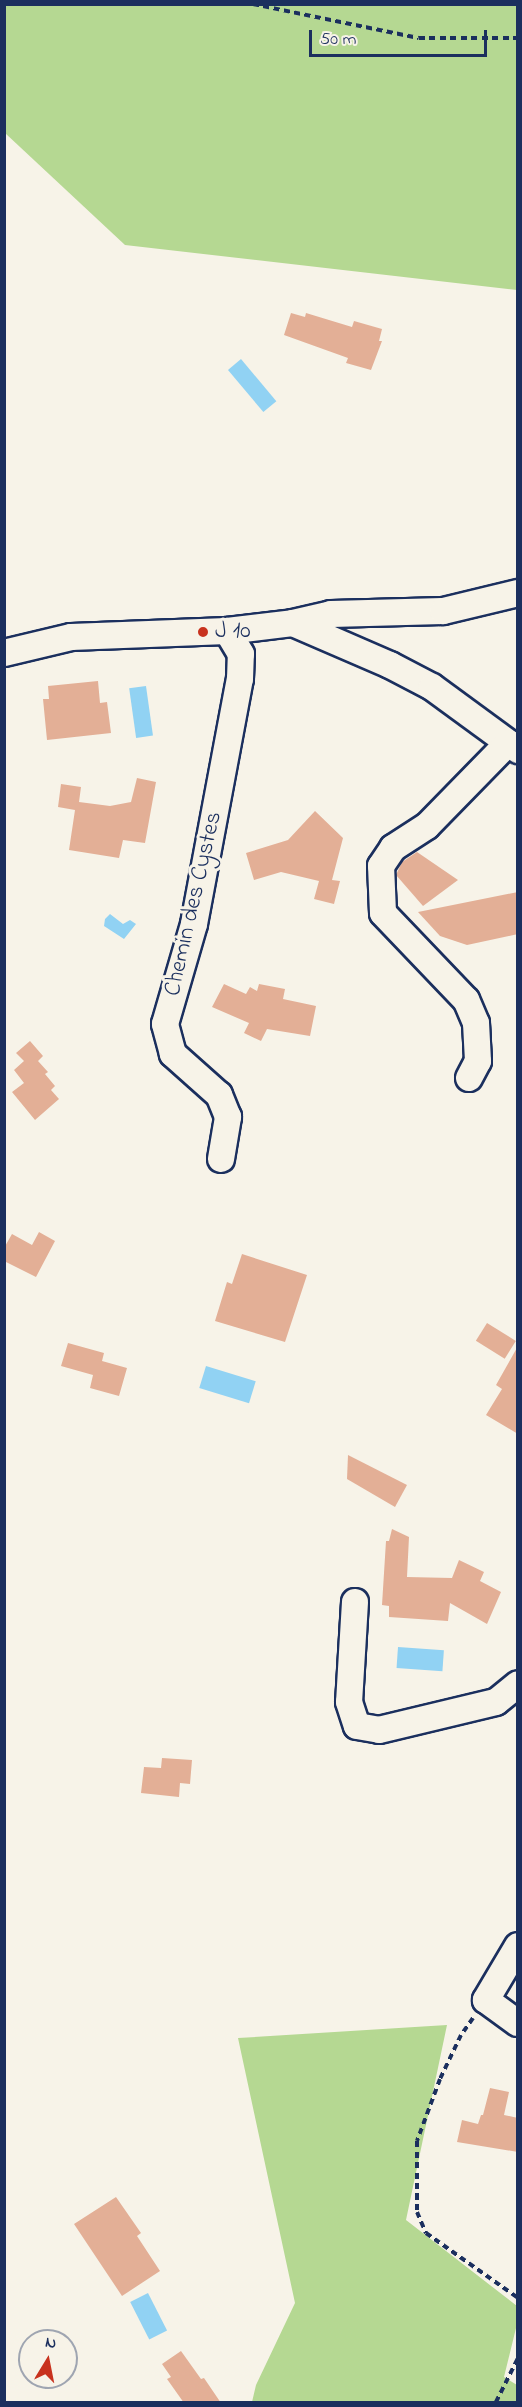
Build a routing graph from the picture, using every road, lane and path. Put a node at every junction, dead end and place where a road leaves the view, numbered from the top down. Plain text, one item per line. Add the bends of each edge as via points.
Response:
1 (253, 4) edge
2 (518, 38) edge
3 (518, 593) edge
4 (293, 623) junction
5 (227, 631) junction
6 (4, 653) edge
7 (513, 746) edge
8 (469, 1078) dead end
9 (221, 1159) dead end
10 (355, 1602) dead end
11 (518, 1684) edge
12 (518, 1946) edge
13 (486, 2000) junction
14 (518, 2023) edge
15 (518, 2298) edge
16 (518, 2358) edge
17 (496, 2403) edge

1 - 2 path via 419,38
3 - 4 street via 443,611 331,614
4 - 5 street
4 - 7 street via 432,687
5 - 6 street via 72,637
5 - 9 street, Chemin des Cystes via 241,654 240,679 194,924 165,1024 173,1054 219,1095 228,1116
7 - 8 street via 427,826 393,848 381,866 383,913 466,1000 476,1023 478,1060
10 - 11 street via 349,1702 357,1726 379,1730 496,1702
12 - 13 street
13 - 14 street
13 - 15 path via 460,2035 417,2141 417,2212 426,2233
16 - 17 path

